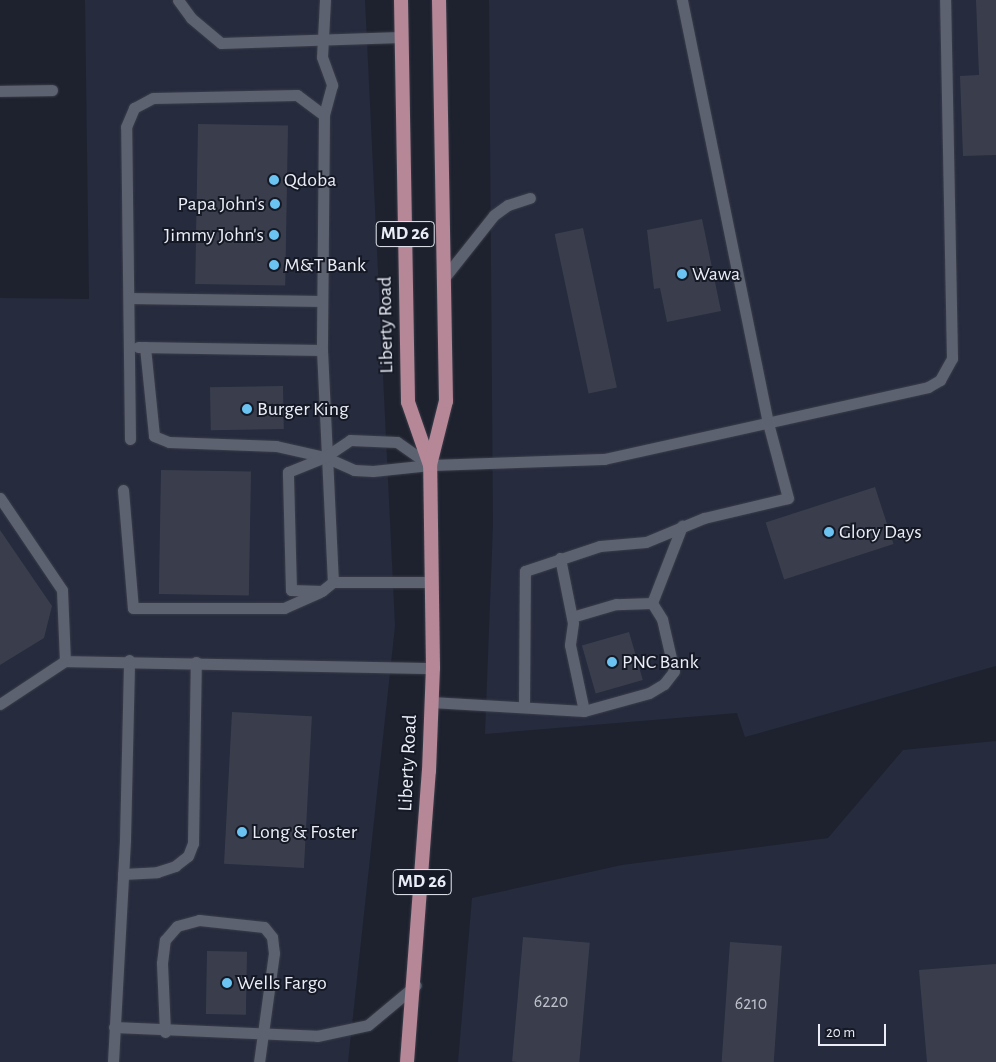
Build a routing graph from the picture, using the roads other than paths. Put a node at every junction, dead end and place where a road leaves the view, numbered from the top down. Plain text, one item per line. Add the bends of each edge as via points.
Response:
1 (178, 0) edge
2 (325, 0) edge
3 (401, 0) edge
4 (440, 0) edge
5 (682, 0) edge
6 (945, 0) edge
7 (401, 37) junction
8 (325, 39) junction
9 (52, 90) dead end
10 (0, 91) edge
11 (324, 115) junction
12 (530, 198) dead end
13 (444, 278) junction
14 (129, 298) junction
15 (322, 302) junction
16 (129, 346) junction
17 (145, 347) junction
18 (322, 350) junction
19 (768, 423) junction
20 (130, 439) dead end
21 (325, 458) junction
22 (430, 465) junction
23 (123, 490) dead end
24 (0, 498) edge
25 (682, 526) junction
26 (560, 558) junction
27 (333, 582) junction
28 (431, 582) junction
29 (322, 591) junction
30 (652, 603) junction
31 (572, 617) junction
32 (129, 660) junction
33 (65, 661) junction
34 (196, 662) junction
35 (432, 668) junction
36 (431, 702) junction
37 (0, 704) edge
38 (524, 706) junction
39 (584, 710) junction
40 (123, 874) junction
41 (416, 985) junction
42 (114, 1027) junction
43 (264, 1031) junction
44 (165, 1032) junction
45 (113, 1062) edge
46 (259, 1062) edge
47 (407, 1062) edge

1 - 8 lane via 192,18 221,42
2 - 8 lane
3 - 7 main road, Liberty Road / MD 26
4 - 13 main road, Liberty Road / MD 26
5 - 19 lane
6 - 19 lane via 952,324 952,358 948,370 928,387
7 - 8 lane
7 - 22 main road, Liberty Road / MD 26 via 408,402
8 - 11 lane via 322,57 332,85
9 - 10 lane
11 - 14 lane via 297,96 152,98 134,108 126,127
11 - 15 lane
12 - 13 lane via 508,205 494,216
13 - 22 main road, Liberty Road / MD 26 via 446,401
14 - 15 lane
14 - 16 lane
15 - 18 lane
16 - 17 lane
16 - 20 lane
17 - 18 lane
17 - 21 lane via 154,436 169,442 276,446
18 - 21 lane
19 - 22 lane via 577,463
19 - 25 lane via 788,498
21 - 22 lane via 354,470
21 - 22 lane via 350,440 378,439 397,442
21 - 27 lane
21 - 29 lane via 288,472 291,590
22 - 28 main road, Liberty Road / MD 26
23 - 29 lane via 134,608 284,608
24 - 33 lane via 62,590
25 - 26 lane via 646,542 600,546
25 - 30 lane
26 - 31 lane
26 - 38 lane via 525,571
27 - 28 lane
27 - 29 lane
28 - 35 main road, Liberty Road / MD 26
30 - 31 lane via 616,604
30 - 39 lane via 662,619 674,671 664,684 649,693
31 - 39 lane via 570,645
32 - 33 lane
32 - 34 lane
32 - 40 lane
33 - 37 lane
34 - 35 lane
34 - 40 lane via 193,843 188,856 175,866 157,872
35 - 36 main road, Liberty Road / MD 26
36 - 38 lane
36 - 41 main road, Liberty Road / MD 26
38 - 39 lane
40 - 42 lane
41 - 43 lane via 368,1024 317,1036
41 - 47 main road, Liberty Road / MD 26
42 - 44 lane
42 - 45 lane
43 - 44 lane
43 - 44 lane via 274,953 272,937 264,927 199,920 177,926 165,940 161,990
43 - 46 lane

